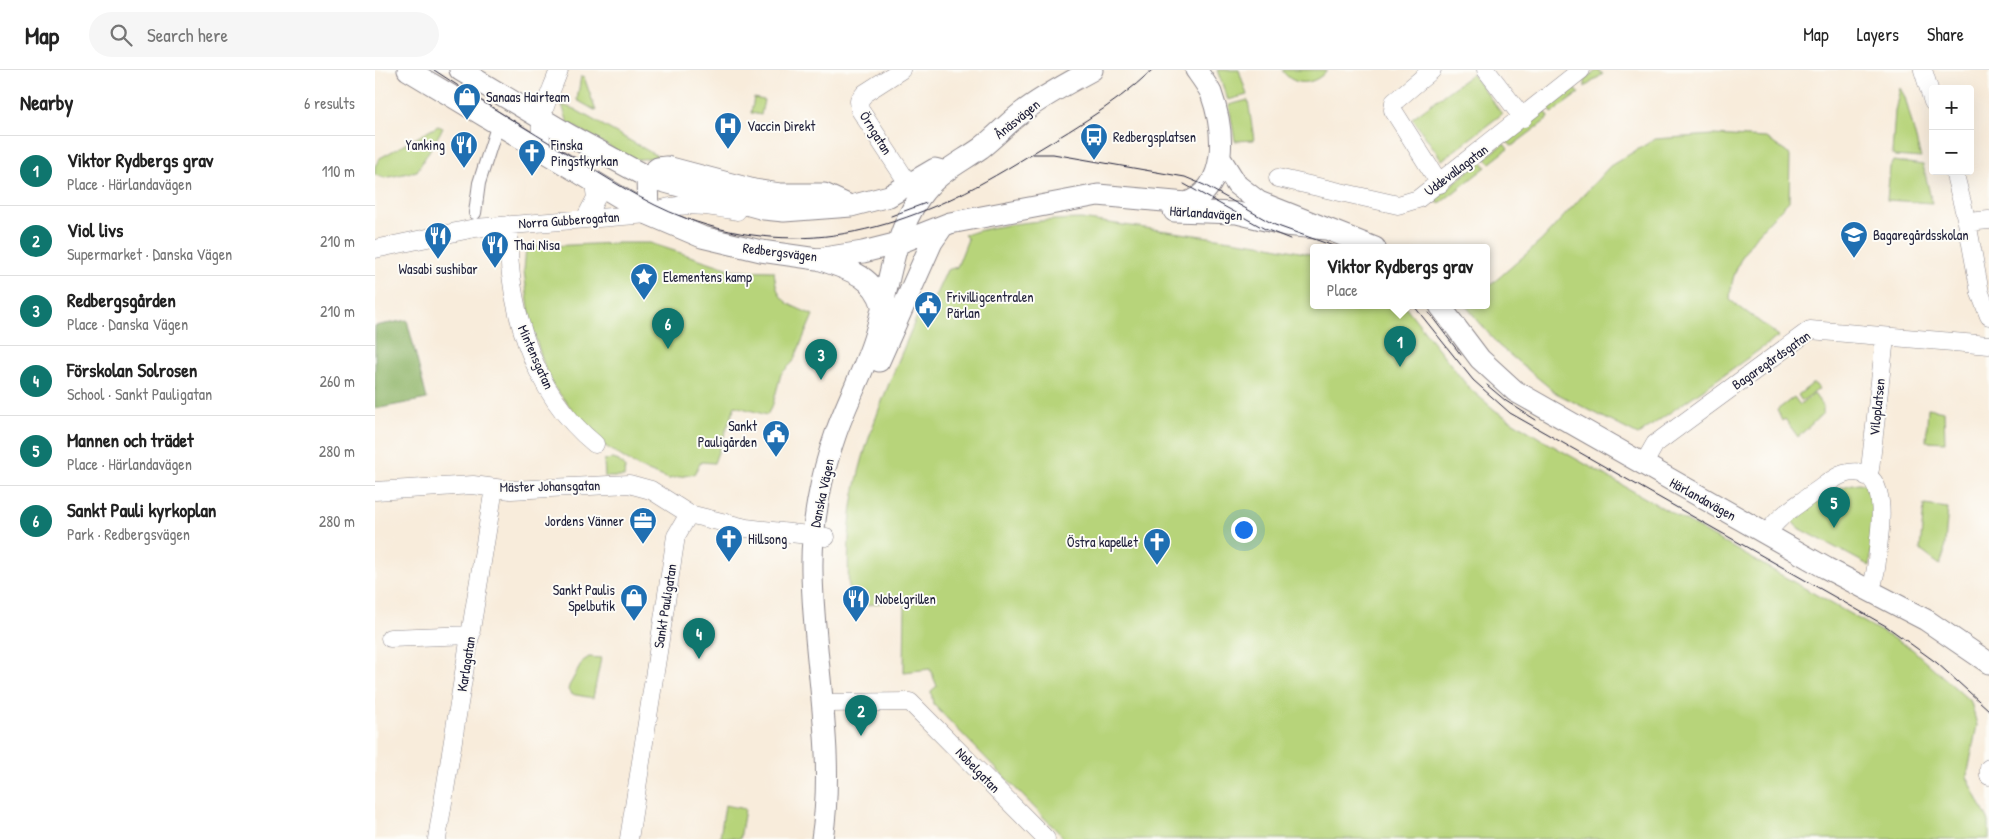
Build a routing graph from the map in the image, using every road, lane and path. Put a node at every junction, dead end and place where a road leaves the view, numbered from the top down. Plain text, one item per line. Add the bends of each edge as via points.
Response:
1 (409, 70) edge
2 (460, 70) edge
3 (559, 70) edge
4 (901, 70) edge
5 (1093, 70) edge
6 (1432, 70) edge
7 (1486, 70) edge
8 (1581, 70) edge
9 (1923, 70) edge
10 (1204, 79) edge
11 (1929, 89) edge
12 (541, 117) junction
13 (1523, 118) junction
14 (495, 133) dead end
15 (543, 152) junction
16 (1220, 158) junction
17 (944, 171) junction
18 (1955, 175) edge
19 (647, 177) junction
20 (1278, 178) dead end
21 (594, 183) junction
22 (909, 183) junction
23 (1440, 184) junction
24 (1116, 198) junction
25 (874, 201) junction
26 (851, 206) junction
27 (764, 210) junction
28 (475, 213) dead end
29 (648, 214) junction
30 (585, 219) junction
31 (1989, 220) edge
32 (1967, 222) junction
33 (508, 225) junction
34 (943, 226) junction
35 (1326, 229) junction
36 (906, 234) junction
37 (1365, 244) edge
38 (375, 249) edge
39 (817, 259) junction
40 (907, 297) junction
41 (882, 305) junction
42 (1442, 309) edge
43 (1989, 316) edge
44 (1885, 338) junction
45 (1989, 345) edge
46 (595, 444) dead end
47 (1643, 465) junction
48 (1866, 476) junction
49 (494, 488) junction
50 (375, 491) edge
51 (689, 514) junction
52 (1767, 534) junction
53 (820, 537) junction
54 (1870, 591) junction
55 (471, 635) junction
56 (390, 638) dead end
57 (1989, 664) edge
58 (829, 703) junction
59 (1989, 768) edge
60 (1989, 776) edge
61 (437, 839) edge
62 (629, 839) edge
63 (822, 839) edge
64 (833, 839) edge
65 (1046, 839) edge

1 - 15 street, Redbergsvägen
2 - 12 street
3 - 12 street
4 - 22 street, Örngatan via 865,93 859,101 860,110
5 - 17 street, Ånäsvägen via 1046,95 981,148
6 - 23 street via 1394,102 1393,110
7 - 13 street
8 - 13 street, Uddevallagatan
9 - 11 street
10 - 16 street via 1218,126
12 - 15 street via 539,137
12 - 19 street
13 - 23 street, Uddevallagatan
14 - 28 street via 479,184
15 - 21 street, Redbergsvägen
16 - 24 street, Härlandavägen via 1217,176 1194,200 1186,203 1153,198
16 - 35 street, Härlandavägen via 1237,185 1251,197
17 - 22 street via 935,169
17 - 36 street, Danska Vägen via 921,196
18 - 32 street
19 - 26 street via 658,168 670,167 754,190 823,194
19 - 27 street
19 - 29 street
20 - 23 street, Uddevallagatan via 1398,205 1418,199
21 - 29 street, Redbergsvägen
21 - 30 street via 596,198
22 - 25 street
24 - 34 street, Härlandavägen via 1098,195
24 - 35 street, Härlandavägen via 1141,208 1237,213
25 - 26 street
25 - 36 street via 895,205
26 - 27 street
27 - 29 street, Norra Gubberogatan via 737,211 694,204 673,206
29 - 30 street, Norra Gubberogatan
29 - 39 street, Redbergsvägen via 679,229 735,246
30 - 33 street, Norra Gubberogatan
31 - 32 street
32 - 43 street via 1980,293
33 - 38 street, Norra Gubberogatan via 475,228
33 - 46 street, Mintensgatan via 513,289 522,331 557,401
34 - 36 street, Redbergsvägen
34 - 40 street, Danska Vägen via 932,242
35 - 37 street, Härlandavägen
36 - 39 street, Redbergsvägen via 863,252
36 - 40 street via 913,264 906,286
36 - 41 street, Danska Vägen
39 - 41 street via 861,276 873,286
40 - 53 street, Danska Vägen via 848,440
41 - 53 street, Danska Vägen via 870,351 835,435 820,496
42 - 47 street, Härlandavägen via 1480,360 1515,391
44 - 45 street, Bagaregårdsgatan
44 - 47 street, Bagaregårdsgatan via 1816,330 1804,333 1655,444
44 - 48 street, Viloplatsen via 1870,469
47 - 52 street, Härlandavägen
48 - 52 street via 1853,473 1837,478 1781,516
48 - 54 street via 1879,490 1882,508 1876,576
49 - 50 street, Mäster Johansgatan via 473,485
49 - 51 street, Mäster Johansgatan via 511,490 629,484 651,490
49 - 55 street, Karlagatan
51 - 53 street via 746,528
51 - 62 street, Sankt Pauligatan via 677,536
52 - 54 street, Härlandavägen
53 - 58 street, Danska Vägen
54 - 57 street, Härlandavägen via 1939,627
55 - 56 street
55 - 61 street, Karlagatan
58 - 63 street, Danska Vägen
58 - 64 street, Danska Vägen via 838,770
58 - 65 street, Nobelgatan via 910,702
59 - 60 street

